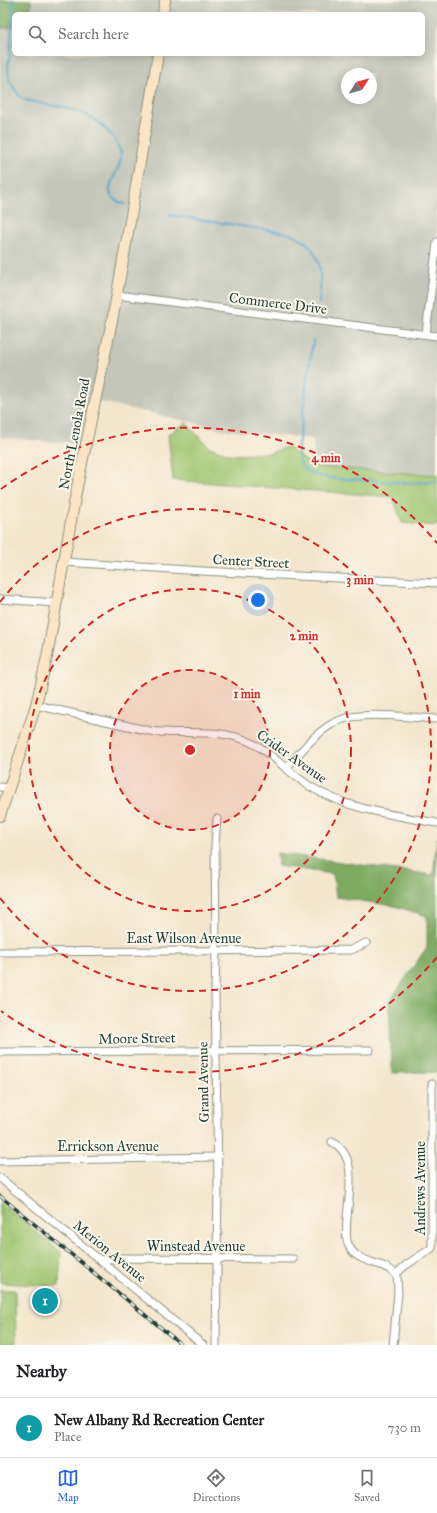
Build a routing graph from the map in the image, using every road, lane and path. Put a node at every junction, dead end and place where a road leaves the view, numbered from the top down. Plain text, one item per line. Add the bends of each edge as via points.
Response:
1 (166, 0) edge
2 (163, 12) edge
3 (158, 56) edge
4 (437, 242) edge
5 (116, 295) junction
6 (426, 334) junction
7 (437, 336) edge
8 (64, 562) junction
9 (437, 583) edge
10 (0, 600) edge
11 (56, 603) junction
12 (36, 705) junction
13 (437, 719) edge
14 (286, 768) junction
15 (4, 788) edge
16 (0, 816) edge
17 (217, 819) dead end
18 (437, 823) edge
19 (366, 943) dead end
20 (216, 951) junction
21 (0, 952) edge
22 (216, 1050) junction
23 (370, 1050) dead end
24 (0, 1052) edge
25 (432, 1084) dead end
26 (332, 1142) dead end
27 (217, 1157) junction
28 (0, 1160) edge
29 (0, 1178) edge
30 (435, 1247) edge
31 (217, 1258) junction
32 (293, 1259) dead end
33 (100, 1260) junction
34 (396, 1274) junction
35 (203, 1345) edge
36 (216, 1345) edge
37 (393, 1345) edge

1 - 2 main road
3 - 5 main road, North Lenola Road
4 - 6 street
5 - 6 street, Commerce Drive
5 - 8 main road, North Lenola Road
6 - 7 street, Commerce Drive
8 - 9 street, Center Street
8 - 11 main road, North Lenola Road
10 - 11 street
11 - 12 main road, North Lenola Road
12 - 14 street, Crider Avenue via 162,733 228,734 253,743
12 - 15 main road, North Lenola Road
13 - 14 street via 371,716 343,719 322,732
14 - 18 street, Crider Avenue via 312,788 339,801
15 - 16 main road, North Lenola Road
17 - 20 street, Grand Avenue via 214,845
19 - 20 street, East Wilson Avenue via 351,950
20 - 21 street, East Wilson Avenue
20 - 22 street, Grand Avenue
22 - 23 street, Moore Street
22 - 24 street, Moore Street
22 - 27 street, Grand Avenue
25 - 30 street, Andrews Avenue
26 - 34 street via 340,1147 349,1166 351,1184 348,1242 355,1253 366,1261 390,1268
27 - 28 street, Errickson Avenue
27 - 31 street, Grand Avenue
29 - 33 street, Merion Avenue
30 - 34 street, Andrews Avenue
31 - 32 street, Winstead Avenue
31 - 33 street, Winstead Avenue
31 - 36 street, Grand Avenue
33 - 35 street, Merion Avenue
34 - 37 street via 398,1293

